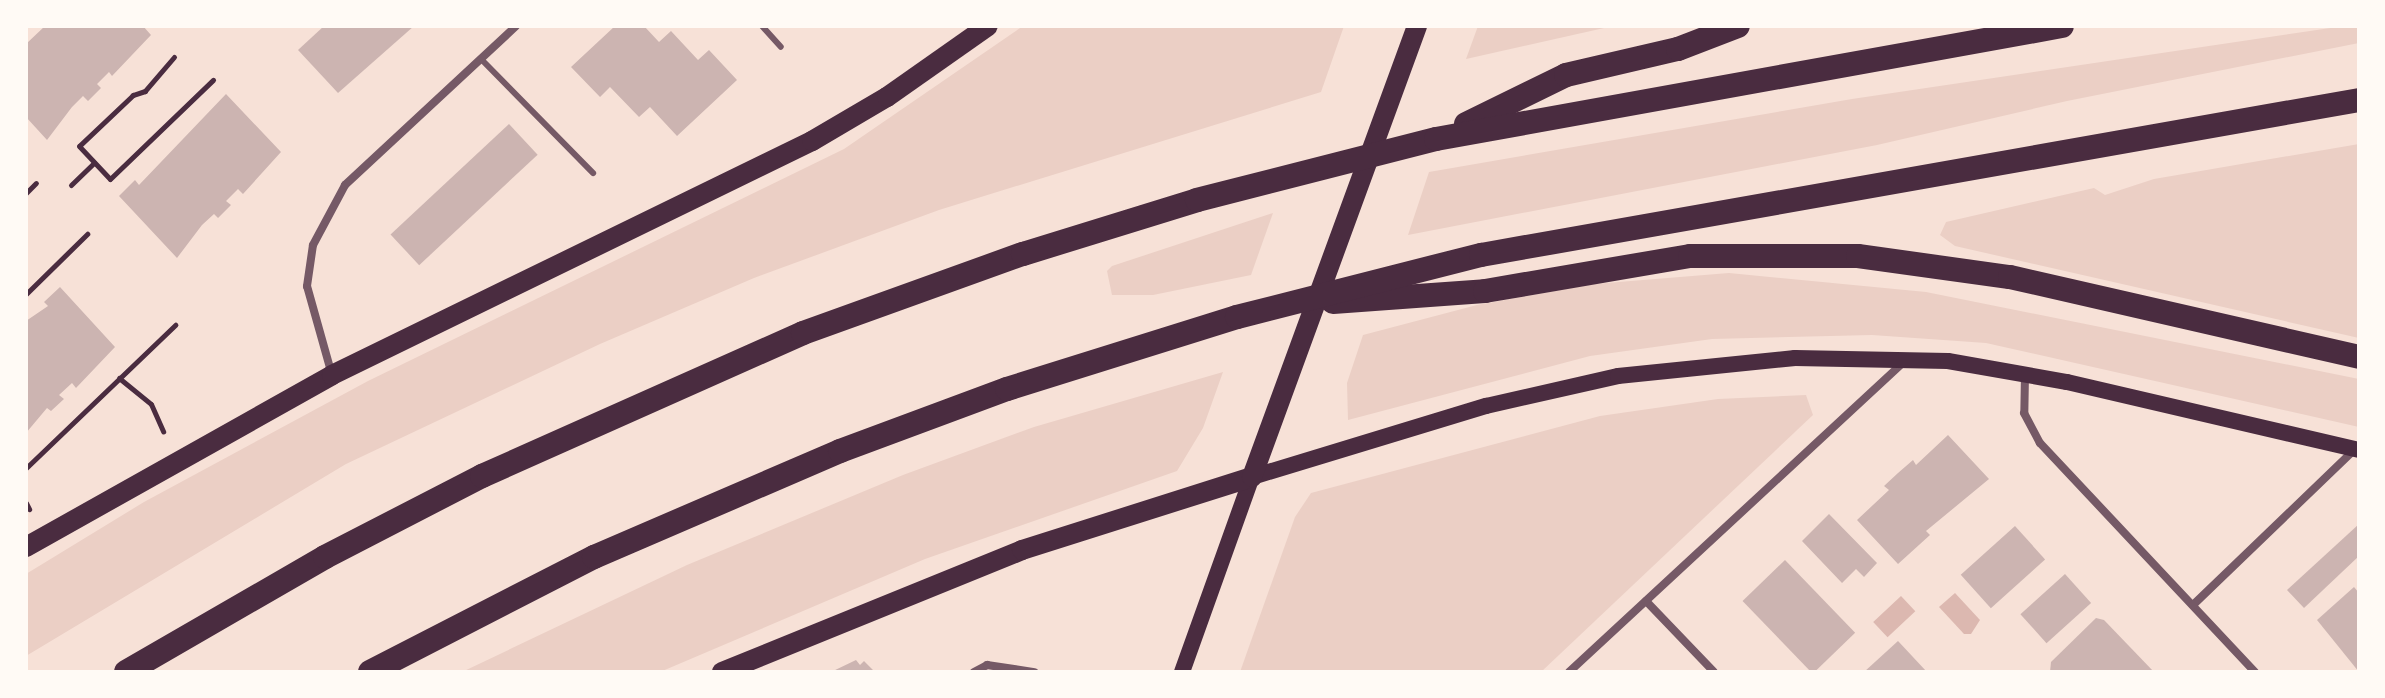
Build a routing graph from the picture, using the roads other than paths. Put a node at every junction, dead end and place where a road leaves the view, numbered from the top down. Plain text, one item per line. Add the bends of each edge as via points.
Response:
1 (516, 26) edge
2 (762, 26) edge
3 (988, 26) edge
4 (1417, 26) edge
5 (1738, 26) edge
6 (2062, 26) edge
7 (781, 47) dead end
8 (481, 59) junction
9 (2359, 100) edge
10 (1436, 139) junction
11 (593, 173) dead end
12 (1384, 287) junction
13 (2359, 357) edge
14 (1909, 358) junction
15 (2025, 373) junction
16 (332, 375) junction
17 (2357, 449) edge
18 (1252, 477) junction
19 (26, 547) edge
20 (1646, 601) junction
21 (2193, 605) junction
22 (126, 672) edge
23 (370, 672) edge
24 (722, 672) edge
25 (974, 672) edge
26 (1034, 672) edge
27 (1182, 672) edge
28 (1569, 672) edge
29 (1714, 672) edge
30 (2255, 672) edge

1 - 8 street
2 - 7 lane
3 - 16 main road via 887,97 799,148
4 - 18 main road
5 - 10 highway via 1678,49 1566,75
6 - 10 highway
8 - 11 lane
8 - 16 street via 345,185 313,245 307,286
9 - 12 highway via 1833,189
10 - 22 highway via 1287,176 1023,254 709,372 403,515
12 - 13 highway via 1485,291 1690,256 1858,256 2010,277
12 - 23 highway via 1237,317 1007,389 840,451 594,557
14 - 15 main road
14 - 18 main road via 1795,358 1618,376 1486,406
14 - 20 street
15 - 17 main road
15 - 21 street via 2024,413 2040,443
16 - 19 main road
17 - 21 street
18 - 24 main road via 1008,555
18 - 27 main road
20 - 28 street
20 - 29 street
21 - 30 street
25 - 26 street via 987,665

